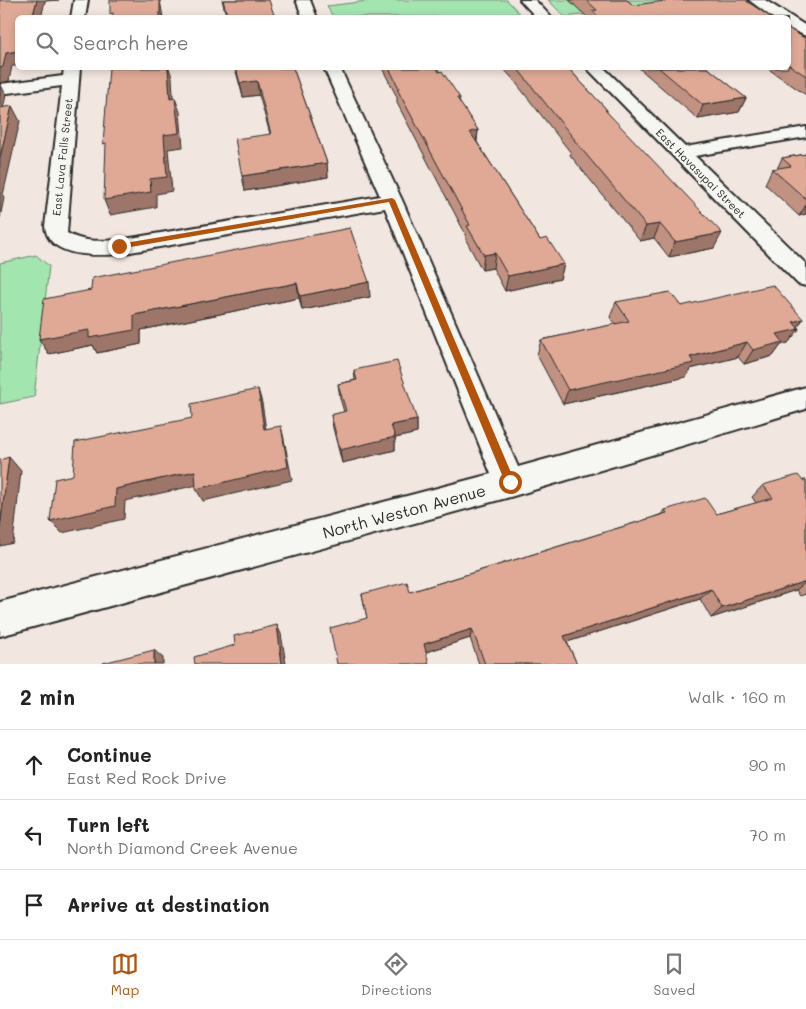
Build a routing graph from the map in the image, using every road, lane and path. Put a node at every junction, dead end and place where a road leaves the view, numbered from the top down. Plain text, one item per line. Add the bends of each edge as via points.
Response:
1 (81, 0) edge
2 (303, 0) edge
3 (527, 0) edge
4 (756, 0) edge
5 (78, 15) edge
6 (309, 15) edge
7 (542, 15) edge
8 (778, 15) edge
9 (791, 23) edge
10 (806, 32) edge
11 (333, 70) edge
12 (597, 70) edge
13 (71, 74) edge
14 (0, 89) edge
15 (806, 132) edge
16 (681, 153) junction
17 (392, 200) junction
18 (806, 278) edge
19 (806, 398) edge
20 (510, 482) junction
21 (0, 619) edge

1 - 5 street
2 - 6 street
3 - 7 street
4 - 8 street
9 - 10 street
11 - 17 street
12 - 16 street, East Havasupai Street
13 - 14 street
13 - 17 street, East Lava Falls Street via 56,226 57,236 65,242 81,248 119,246
15 - 16 street
16 - 18 street, East Havasupai Street
17 - 20 street
19 - 20 street, North Weston Avenue
20 - 21 street, North Weston Avenue

